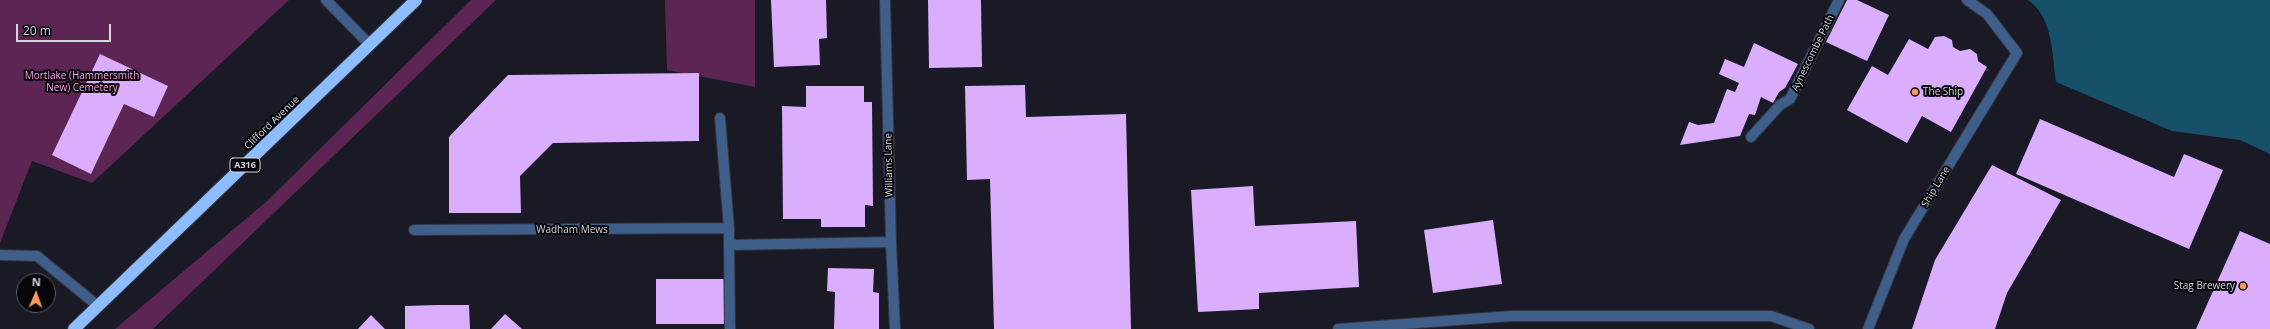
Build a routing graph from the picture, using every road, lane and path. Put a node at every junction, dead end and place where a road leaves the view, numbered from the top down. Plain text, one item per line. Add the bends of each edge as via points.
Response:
1 (326, 0) edge
2 (416, 0) edge
3 (885, 0) edge
4 (1839, 0) edge
5 (1967, 0) edge
6 (370, 45) junction
7 (720, 118) dead end
8 (1751, 137) dead end
9 (729, 228) junction
10 (414, 230) dead end
11 (891, 242) junction
12 (729, 245) junction
13 (0, 255) edge
14 (98, 306) junction
15 (74, 329) edge
16 (730, 329) edge
17 (895, 329) edge
18 (1338, 329) edge
19 (1809, 329) edge
20 (1868, 329) edge

1 - 6 street
2 - 6 highway, Clifford Avenue / A316
3 - 11 street, Williams Lane
4 - 8 street, Aynescombe Path via 1790,99 1780,105
5 - 20 street, Ship Lane via 1986,14 2017,53 1904,240
6 - 14 highway, Clifford Avenue / A316
7 - 9 street
9 - 10 street, Wadham Mews
9 - 12 street
11 - 12 street
11 - 17 street, Williams Lane
12 - 16 street
13 - 14 street via 37,256
14 - 15 highway, Clifford Avenue / A316
18 - 19 street via 1511,316 1770,316

